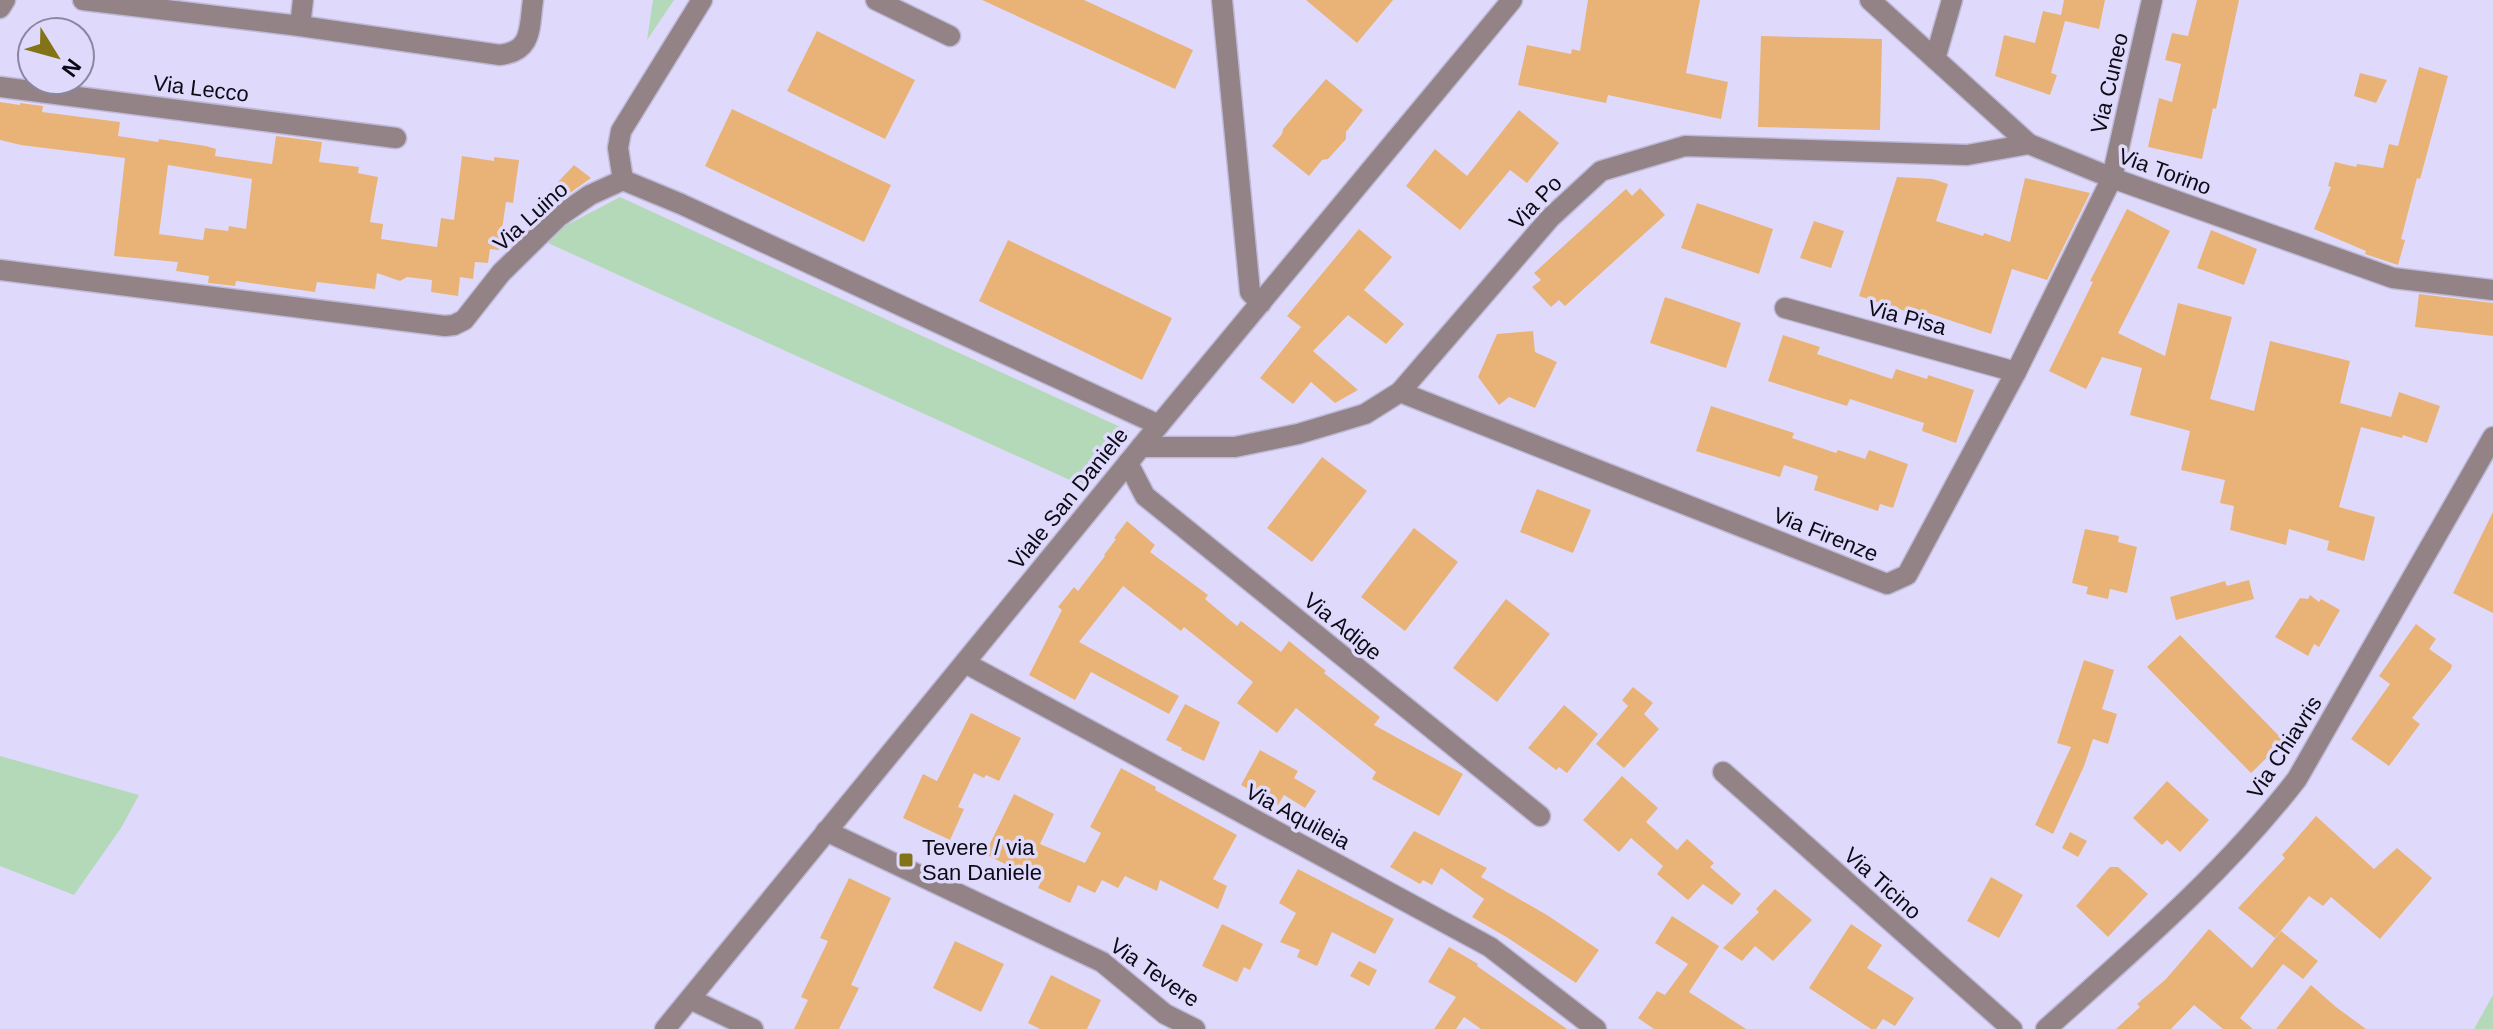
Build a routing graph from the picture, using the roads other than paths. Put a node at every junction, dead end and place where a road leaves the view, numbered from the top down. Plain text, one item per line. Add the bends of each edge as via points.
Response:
1 (5, 0) edge
2 (83, 0) edge
3 (303, 0) edge
4 (533, 0) edge
5 (702, 0) edge
6 (876, 0) edge
7 (1222, 0) edge
8 (1512, 0) edge
9 (1870, 0) edge
10 (1952, 0) edge
11 (2152, 0) edge
12 (0, 8) edge
13 (300, 26) junction
14 (950, 36) dead end
15 (1935, 59) junction
16 (0, 87) edge
17 (396, 138) dead end
18 (2029, 144) junction
19 (2112, 178) junction
20 (623, 180) junction
21 (0, 270) edge
22 (2493, 290) edge
23 (1261, 303) junction
24 (1785, 308) dead end
25 (2016, 372) junction
26 (1400, 392) junction
27 (1159, 425) junction
28 (2493, 437) edge
29 (1134, 455) junction
30 (965, 663) junction
31 (1723, 772) dead end
32 (1540, 816) dead end
33 (826, 831) junction
34 (690, 999) junction
35 (665, 1029) edge
36 (753, 1029) edge
37 (1195, 1029) edge
38 (1596, 1029) edge
39 (2012, 1029) edge
40 (2046, 1029) edge

1 - 12 street
2 - 13 street
3 - 13 street
4 - 13 street via 528,39 512,54
5 - 20 street via 621,131
6 - 14 street
7 - 23 street via 1250,292
8 - 23 street, Viale San Daniele
9 - 15 street, Via Torino
10 - 15 street
11 - 19 street, Via Cuneo
15 - 18 street, Via Torino
16 - 17 street, Via Lecco
18 - 19 street, Via Torino
18 - 26 street, Via Po via 1967,155 1685,146 1601,171 1550,218
19 - 22 street, Via Torino via 2393,278
19 - 25 street, Via Firenze
20 - 21 street, Via Luino via 558,217 454,325
20 - 27 street
23 - 27 street, Viale San Daniele
24 - 25 street, Via Pisa
25 - 26 street, Via Firenze via 1907,575 1887,584
26 - 29 street, Via Po via 1365,414 1298,434 1235,447
27 - 29 street, Viale San Daniele
28 - 40 street, Via Chiavris via 2297,779 2261,826 2180,909
29 - 30 street, Viale San Daniele
29 - 32 street, Via Adige via 1145,496
30 - 33 street, Viale San Daniele
30 - 38 street, Via Aquileia via 1490,947
31 - 39 street, Via Ticino
33 - 34 street, Viale San Daniele
33 - 37 street, Via Tevere via 1102,962 1165,1014
34 - 35 street, Viale San Daniele
34 - 36 street

